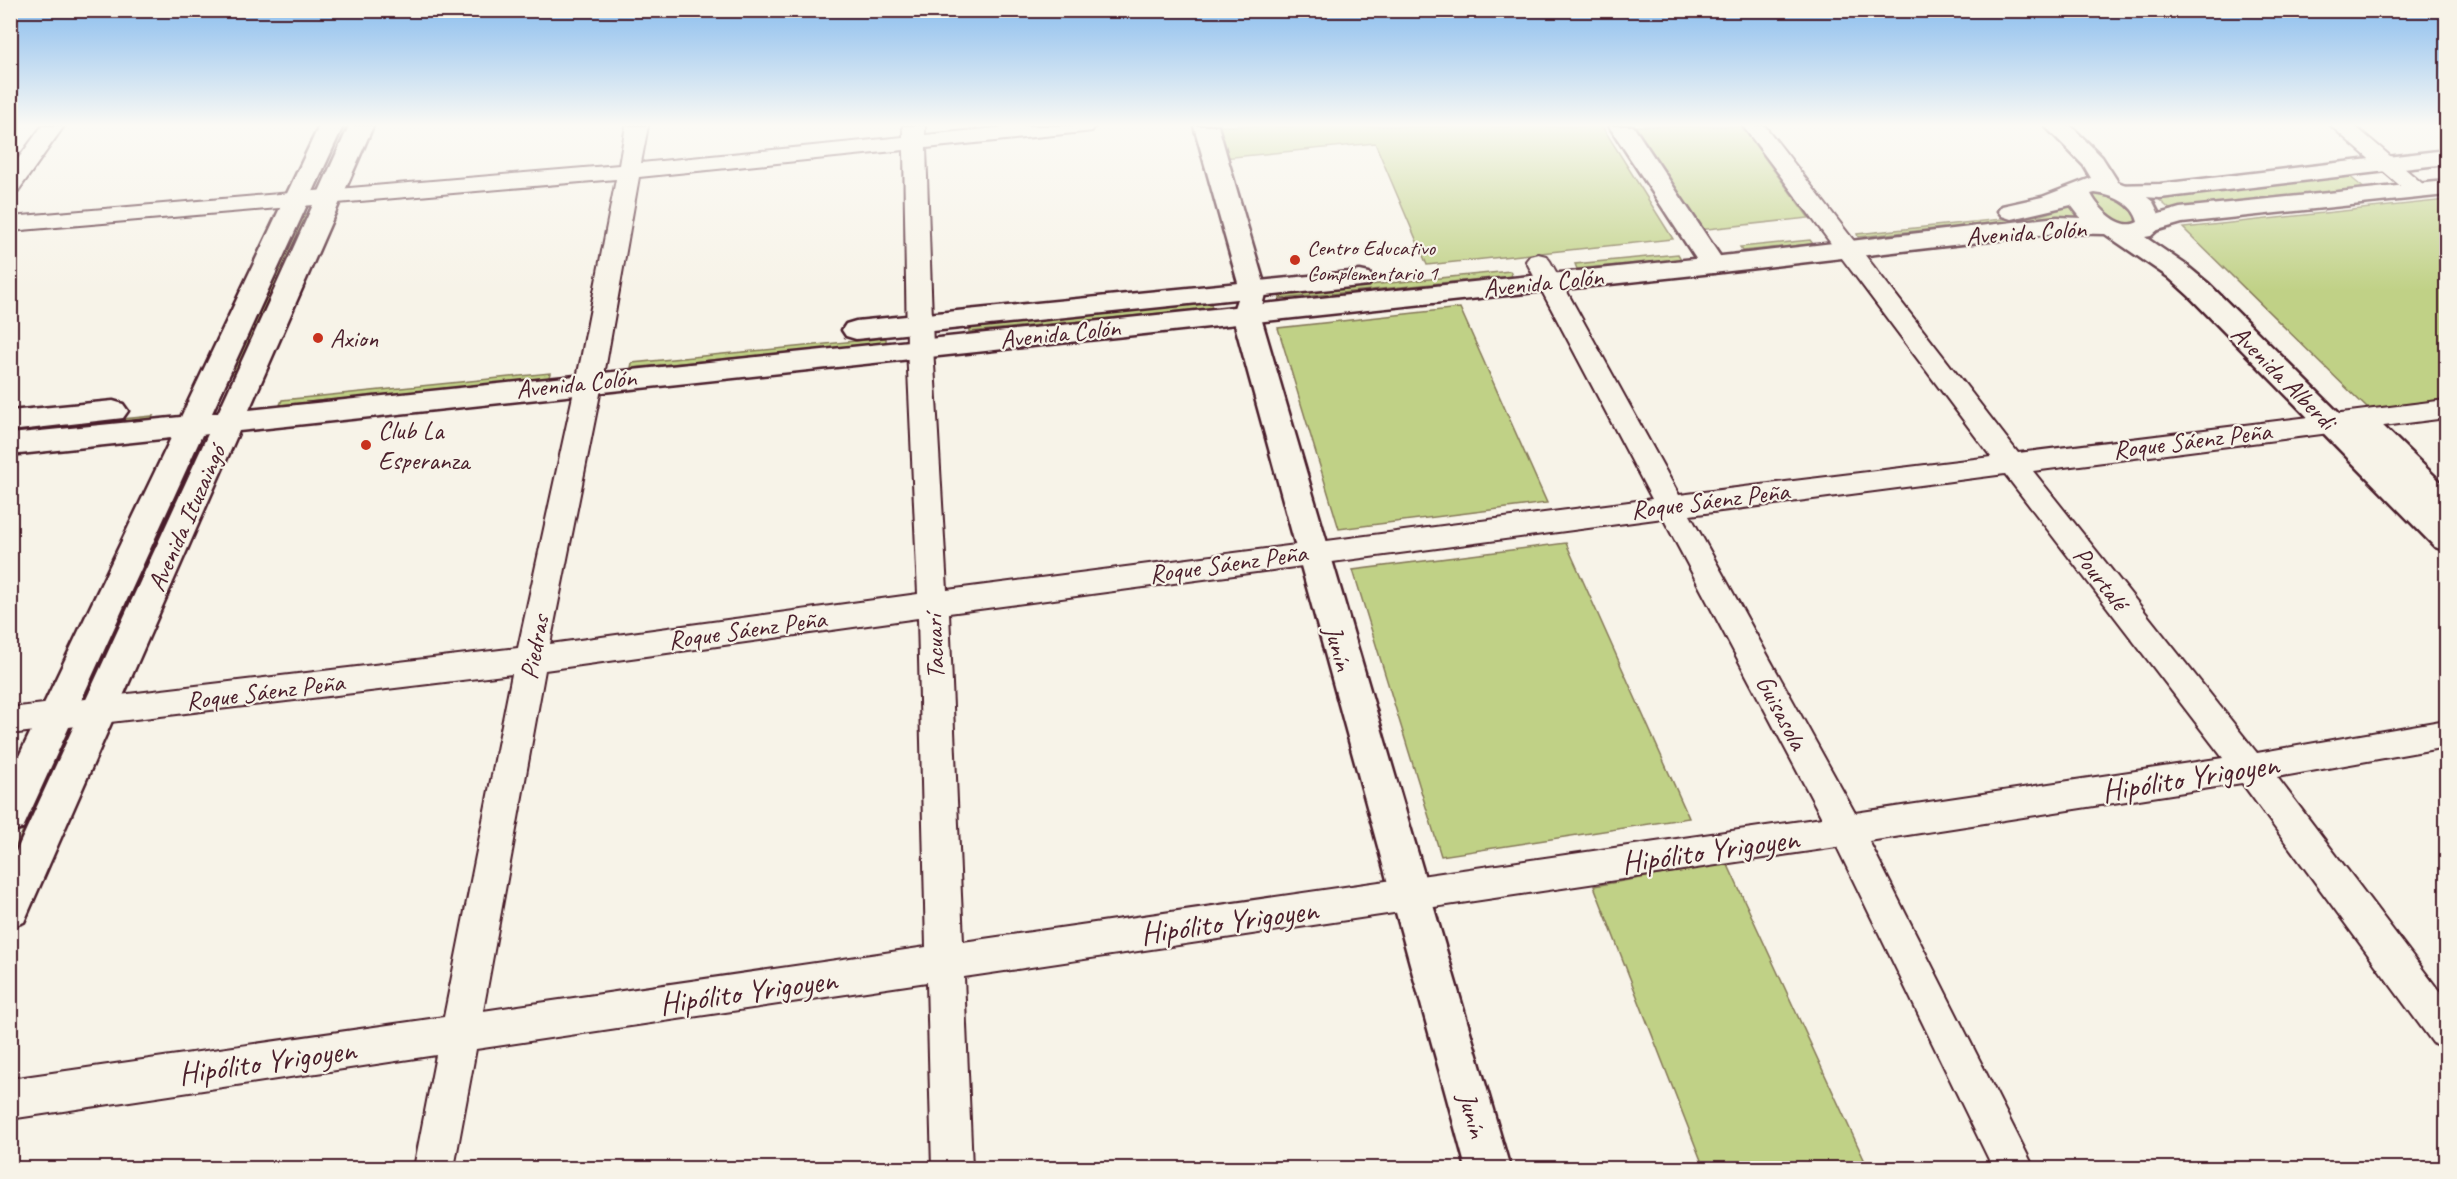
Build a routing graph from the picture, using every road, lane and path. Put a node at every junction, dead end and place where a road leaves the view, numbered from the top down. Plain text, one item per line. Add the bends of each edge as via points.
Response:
1 (305, 181) edge
2 (335, 181) edge
3 (512, 181) edge
4 (626, 181) edge
5 (915, 181) edge
6 (1219, 181) edge
7 (1657, 181) edge
8 (1795, 181) edge
9 (2074, 181) edge
10 (2108, 181) edge
11 (2233, 181) edge
12 (2409, 181) edge
13 (2114, 188) junction
14 (2446, 188) edge
15 (2420, 191) junction
16 (2080, 192) junction
17 (328, 197) junction
18 (297, 199) junction
19 (10, 224) edge
20 (2151, 224) junction
21 (2110, 227) junction
22 (1839, 240) junction
23 (1706, 255) junction
24 (1544, 271) junction
25 (1249, 302) junction
26 (920, 335) junction
27 (592, 370) junction
28 (2446, 409) edge
29 (234, 410) junction
30 (198, 413) junction
31 (2343, 420) junction
32 (10, 421) edge
33 (10, 445) edge
34 (2011, 463) junction
35 (1670, 505) junction
36 (2446, 506) edge
37 (2446, 539) edge
38 (1312, 552) junction
39 (933, 603) junction
40 (531, 659) junction
41 (99, 710) junction
42 (57, 715) junction
43 (10, 721) edge
44 (2446, 734) edge
45 (2250, 768) junction
46 (10, 816) edge
47 (1846, 830) junction
48 (1410, 894) junction
49 (10, 909) edge
50 (946, 962) junction
51 (2446, 1030) edge
52 (461, 1033) junction
53 (10, 1099) edge
54 (434, 1168) edge
55 (952, 1168) edge
56 (1488, 1168) edge
57 (2014, 1168) edge

1 - 18 main road, Avenida Ituzaingó
2 - 17 main road, Avenida Ituzaingó
3 - 17 street
4 - 27 street, Piedras
5 - 26 street, Tacuarí
6 - 25 main road, Junín
7 - 23 main road
8 - 22 street, Pourtalé
9 - 16 main road
10 - 13 main road
11 - 13 main road via 2160,190
12 - 15 street
13 - 16 main road, Avenida Colón via 2094,185
13 - 20 main road, Avenida Alberdi via 2139,203
14 - 15 main road
15 - 20 main road via 2180,216
16 - 21 main road, Avenida Alberdi via 2091,213
16 - 22 main road, Avenida Colón via 2024,210
17 - 18 street
17 - 29 main road, Avenida Ituzaingó
18 - 19 street
18 - 30 main road, Avenida Ituzaingó
20 - 21 main road, Avenida Colón via 2141,231
20 - 31 main road, Avenida Alberdi via 2194,257
21 - 22 main road, Avenida Colón via 2057,225
21 - 31 main road, Avenida Alberdi via 2199,290
22 - 23 main road, Avenida Colón
22 - 34 street, Pourtalé
23 - 24 main road, Avenida Colón
24 - 25 main road, Avenida Colón
24 - 35 street, Guisasola
25 - 26 main road, Avenida Colón
25 - 38 main road, Junín
26 - 27 main road, Avenida Colón
26 - 39 street, Tacuarí
27 - 29 main road, Avenida Colón
27 - 40 street, Piedras
28 - 31 street, Roque Sáenz Peña
29 - 30 main road, Avenida Colón
29 - 41 main road, Avenida Ituzaingó
30 - 32 main road, Avenida Colón
30 - 33 main road, Avenida Colón
30 - 42 main road, Avenida Ituzaingó
31 - 34 street, Roque Sáenz Peña
31 - 36 main road, Avenida Alberdi
31 - 37 main road, Avenida Alberdi
34 - 35 street, Roque Sáenz Peña
34 - 45 street, Pourtalé
35 - 38 street, Roque Sáenz Peña
35 - 47 street, Guisasola
38 - 39 street, Roque Sáenz Peña
38 - 48 main road, Junín
39 - 40 street, Roque Sáenz Peña
39 - 50 street, Tacuarí
40 - 41 street, Roque Sáenz Peña
40 - 52 street, Piedras
41 - 42 street, Roque Sáenz Peña
41 - 49 main road, Avenida Ituzaingó
42 - 43 street, Roque Sáenz Peña
42 - 46 main road, Avenida Ituzaingó
44 - 45 street, Hipólito Yrigoyen
45 - 47 street, Hipólito Yrigoyen
45 - 51 street, Pourtalé
47 - 48 street, Hipólito Yrigoyen
47 - 57 street, Guisasola
48 - 50 street, Hipólito Yrigoyen
48 - 56 main road, Junín
50 - 52 street, Hipólito Yrigoyen
50 - 55 street, Tacuarí
52 - 53 street, Hipólito Yrigoyen
52 - 54 street, Piedras

